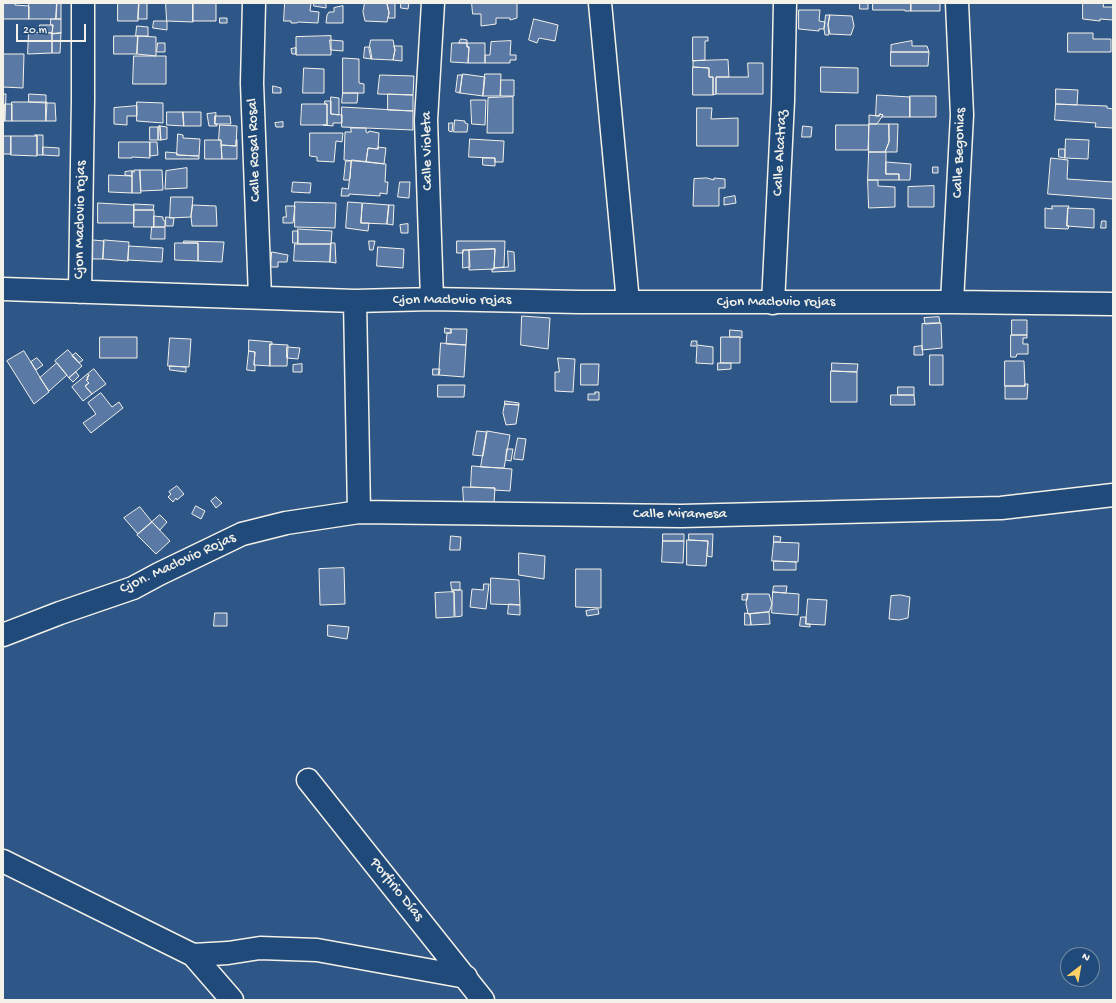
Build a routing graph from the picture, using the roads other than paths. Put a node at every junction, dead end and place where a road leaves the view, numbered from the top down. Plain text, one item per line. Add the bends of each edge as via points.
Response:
1 (83, 3) edge
2 (254, 3) edge
3 (433, 3) edge
4 (600, 3) edge
5 (785, 3) edge
6 (957, 3) edge
7 (3, 289) edge
8 (80, 292) junction
9 (260, 297) junction
10 (432, 299) junction
11 (355, 301) junction
12 (628, 302) junction
13 (952, 302) junction
14 (773, 303) junction
15 (1113, 304) edge
16 (1113, 496) edge
17 (359, 512) junction
18 (3, 635) edge
19 (308, 780) dead end
20 (3, 861) edge
21 (193, 955) junction
22 (466, 976) junction
23 (232, 1000) edge
24 (483, 1000) edge

1 - 8 street, Cjon Maclovio rojas
2 - 9 street, Calle Rosal Rosal via 252,82
3 - 10 street, Calle Violeta via 426,120
4 - 12 street
5 - 14 street, Calle Alcatraz via 784,101
6 - 13 street, Calle Begonias via 962,115
7 - 8 street
8 - 9 street, Cjon Maclovio rojas
9 - 11 street, Cjon Maclovio rojas
10 - 11 street, Cjon Maclovio rojas
10 - 12 street, Cjon Maclovio rojas
11 - 17 street
12 - 14 street, Cjon Maclovio rojas
13 - 14 street, Cjon Maclovio rojas
13 - 15 street, Cjon Maclovio rojas
16 - 17 street, Calle Miramesa via 1001,508 681,516
17 - 18 street, Cjon. Maclovio Rojas via 286,523 242,534 133,588
19 - 22 street, Porfirio Días
20 - 21 street
21 - 22 street via 260,948 316,950
21 - 23 street
22 - 24 street, Porfirio Días

